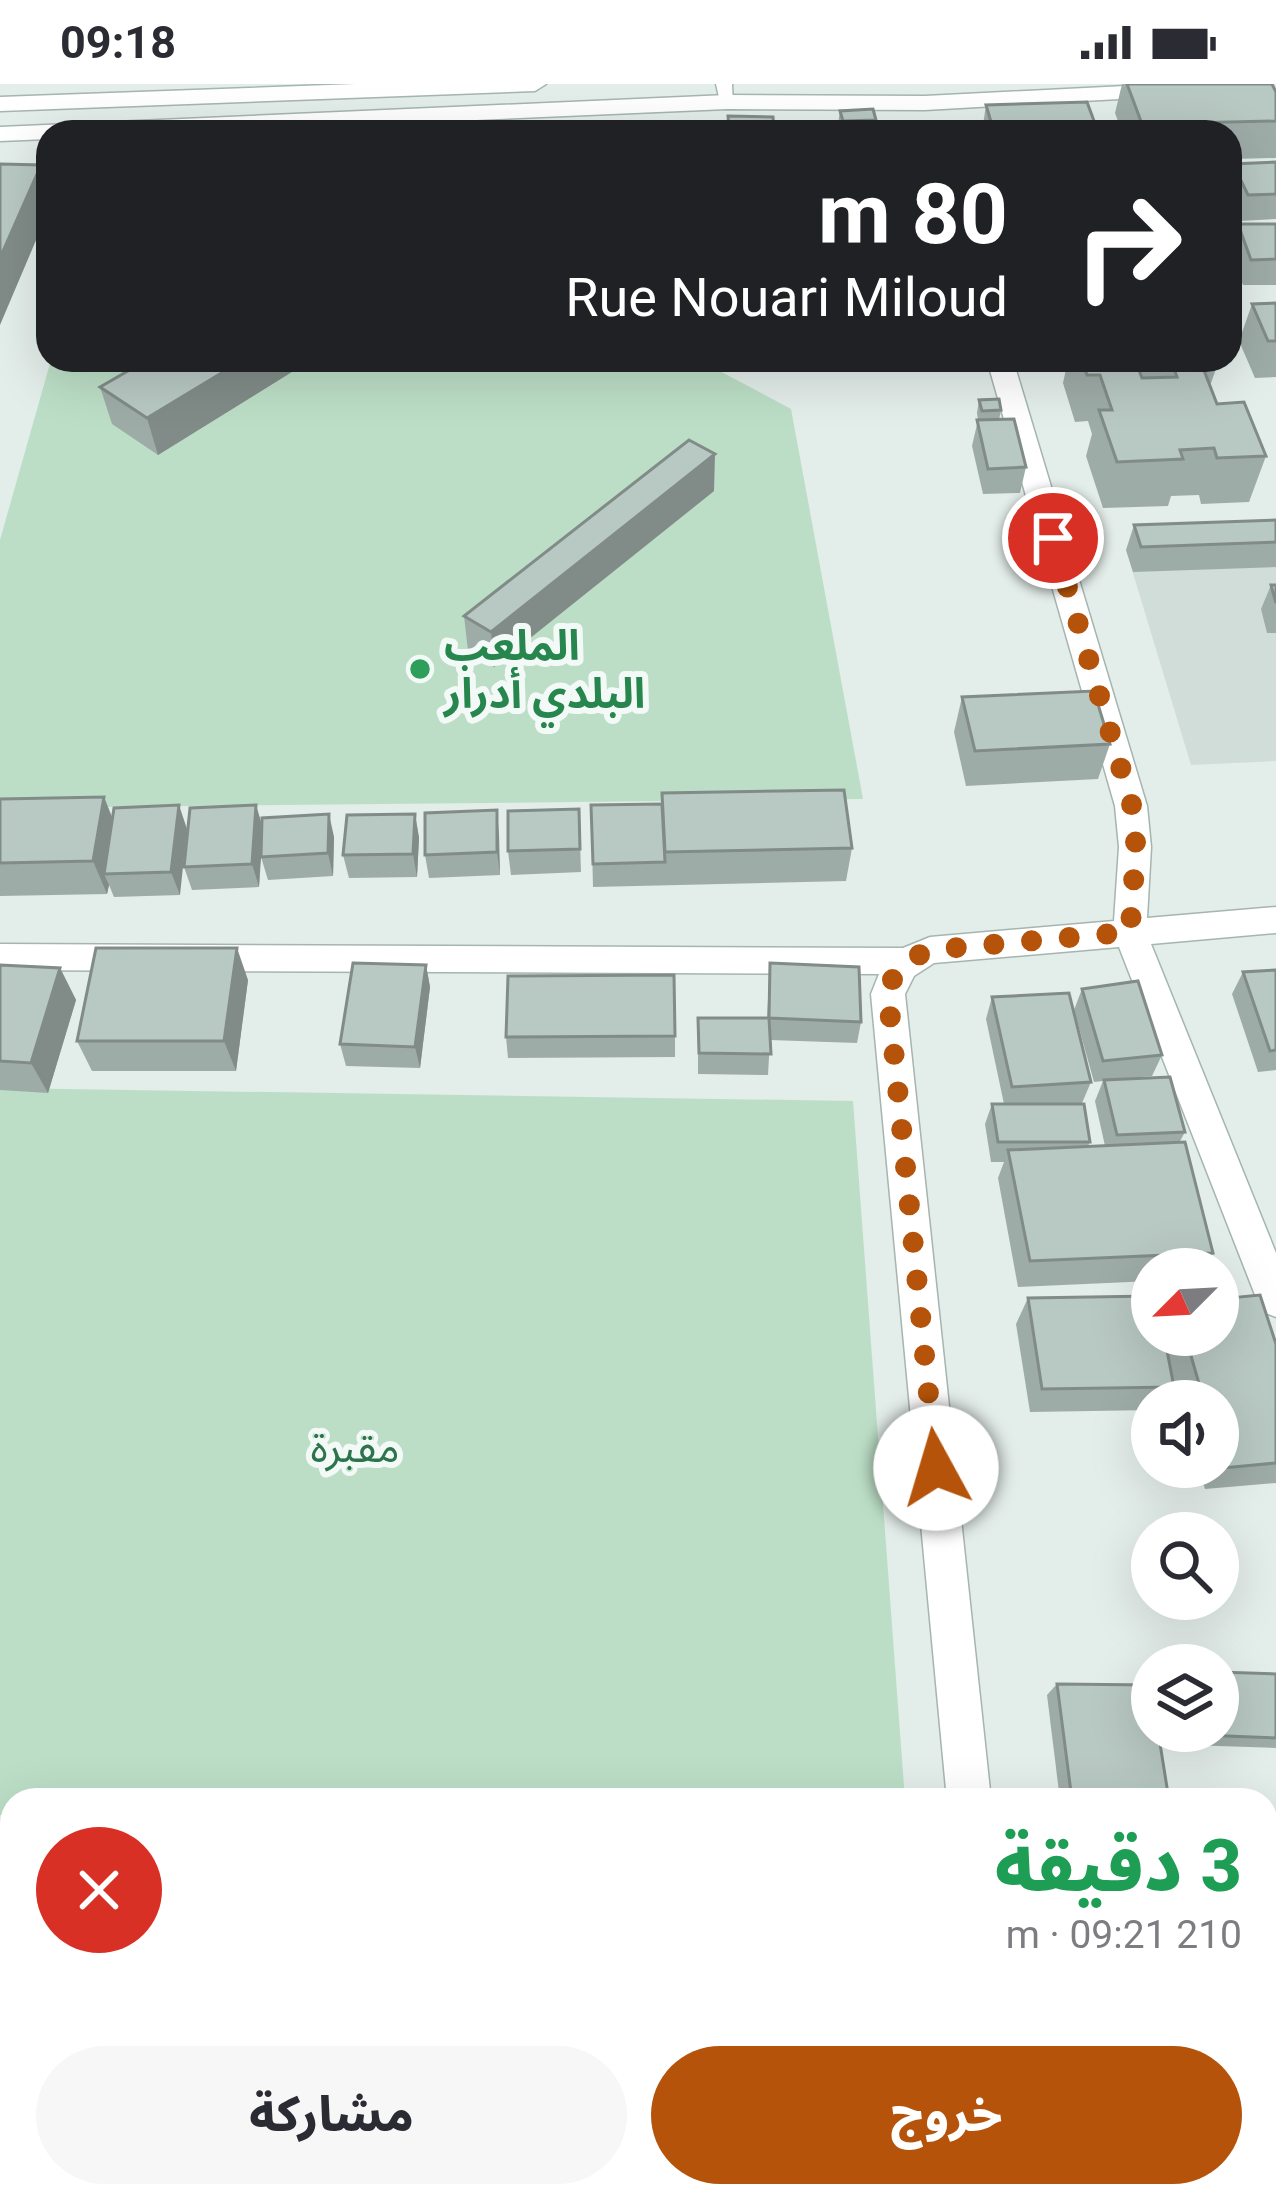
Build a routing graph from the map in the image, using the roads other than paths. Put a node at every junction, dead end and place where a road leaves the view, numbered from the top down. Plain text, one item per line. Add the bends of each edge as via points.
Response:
1 (535, 84) edge
2 (1182, 88) edge
3 (309, 89) edge
4 (725, 93) edge
5 (921, 93) edge
6 (9, 97) edge
7 (295, 120) joint
8 (36, 132) edge
9 (3, 134) edge
10 (1004, 372) edge
11 (1276, 920) edge
12 (1130, 932) junction
13 (0, 957) edge
14 (904, 962) junction
15 (1276, 1300) edge
16 (968, 1788) edge

1 - 3 street
2 - 5 street
3 - 6 street
3 - 7 street
4 - 5 street
4 - 7 street
6 - 9 street
8 - 9 street
10 - 12 street via 1132,806
11 - 12 street
12 - 14 street via 930,950
12 - 15 street
13 - 14 street
14 - 16 street via 888,994

